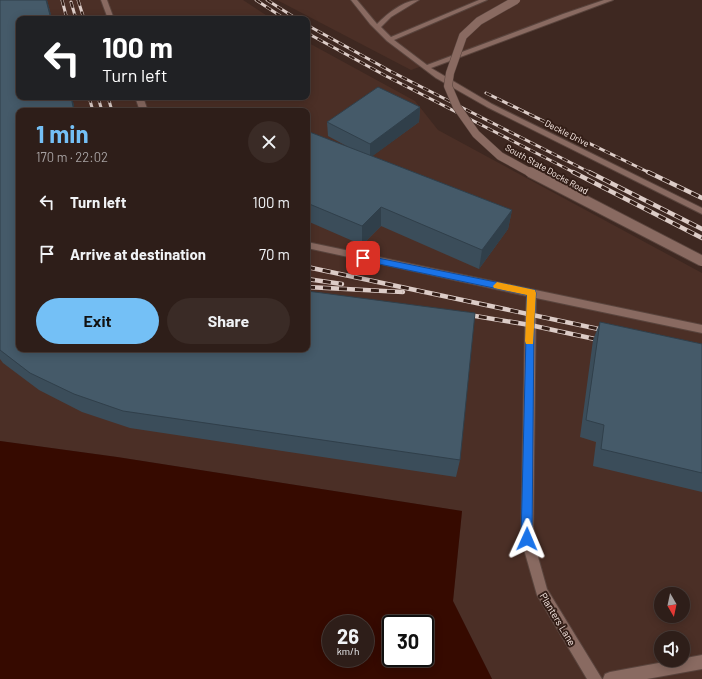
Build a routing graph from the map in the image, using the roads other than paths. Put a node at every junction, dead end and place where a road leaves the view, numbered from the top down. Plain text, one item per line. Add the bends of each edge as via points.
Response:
1 (104, 0) edge
2 (354, 0) edge
3 (416, 0) edge
4 (484, 0) edge
5 (516, 0) edge
6 (610, 0) edge
7 (110, 16) edge
8 (377, 27) junction
9 (389, 40) junction
10 (426, 68) junction
11 (702, 211) edge
12 (310, 246) edge
13 (702, 261) edge
14 (532, 293) junction
15 (702, 329) edge
16 (702, 662) edge
17 (595, 679) edge
18 (610, 679) edge

1 - 7 street
2 - 8 street, Deckle Drive
3 - 8 street via 389,16
4 - 9 street
5 - 13 street, South State Docks Road, bridge via 479,21 463,36 450,73 448,86 457,107 476,134 500,156
6 - 10 street
8 - 9 street, Deckle Drive
9 - 10 street, Deckle Drive
10 - 11 street, Deckle Drive via 482,101
12 - 14 street
14 - 15 street
14 - 17 street, Planters Lane via 527,539 541,591
16 - 18 street

